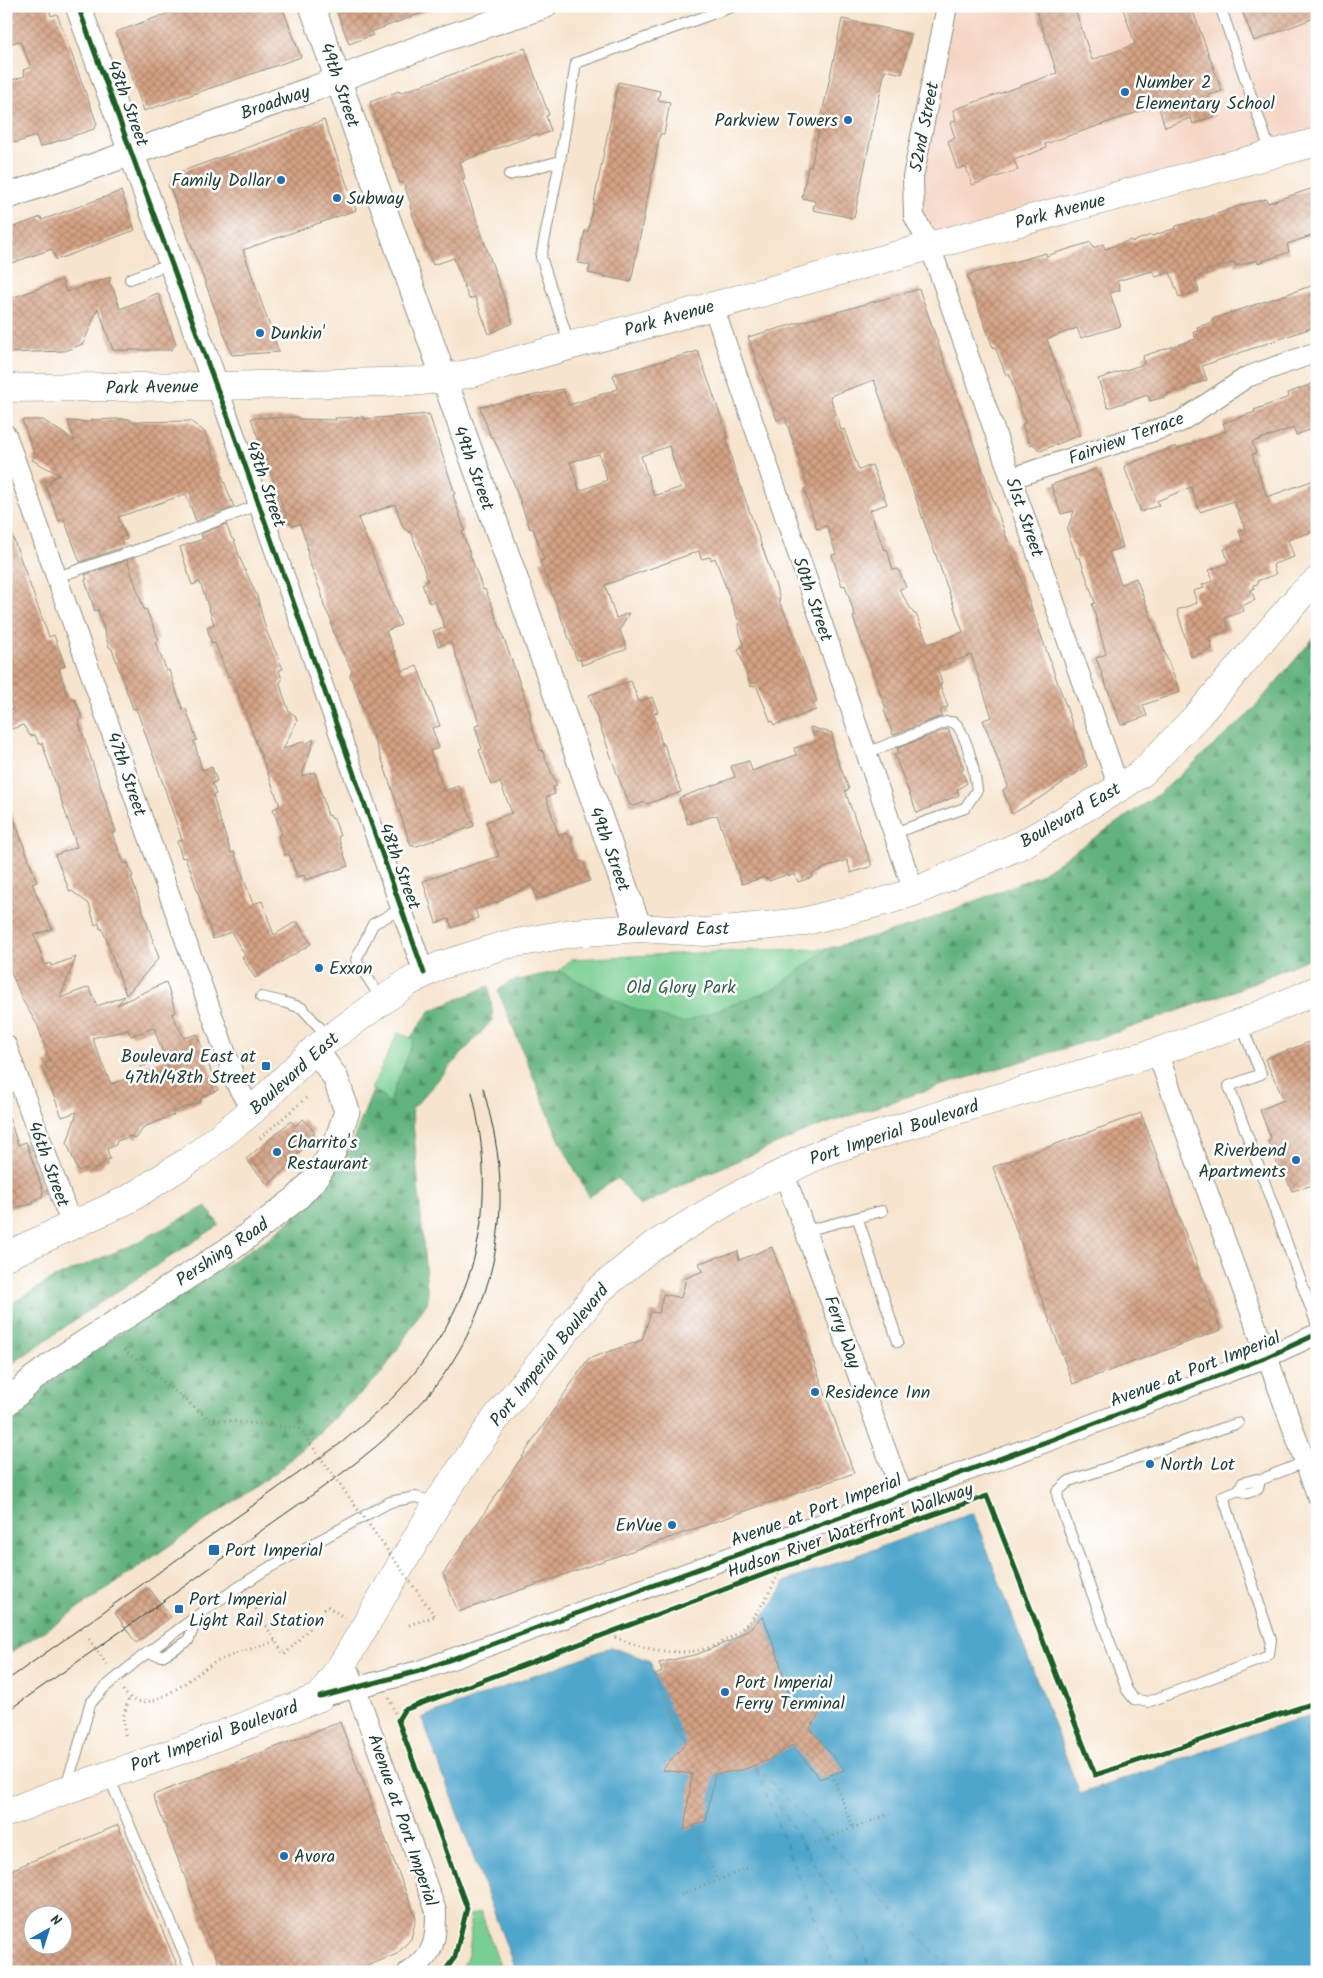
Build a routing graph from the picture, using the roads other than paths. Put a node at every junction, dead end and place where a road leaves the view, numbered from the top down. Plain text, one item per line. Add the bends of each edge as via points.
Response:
1 (78, 6) edge
2 (312, 6) edge
3 (734, 6) edge
4 (947, 6) edge
5 (1220, 6) edge
6 (535, 8) edge
7 (338, 79) junction
8 (1317, 142) edge
9 (131, 152) junction
10 (1272, 154) junction
11 (560, 161) junction
12 (508, 175) dead end
13 (6, 197) edge
14 (930, 246) junction
15 (171, 263) junction
16 (130, 279) dead end
17 (713, 306) junction
18 (570, 346) junction
19 (1317, 352) edge
20 (442, 378) junction
21 (216, 386) junction
22 (6, 388) edge
23 (6, 435) edge
24 (1012, 478) junction
25 (258, 505) junction
26 (57, 577) junction
27 (1317, 581) edge
28 (866, 753) junction
29 (1119, 788) junction
30 (894, 833) junction
31 (914, 892) junction
32 (401, 909) junction
33 (639, 928) junction
34 (424, 973) junction
35 (1317, 990) edge
36 (261, 997) dead end
37 (382, 1001) junction
38 (1240, 1023) junction
39 (322, 1044) junction
40 (6, 1045) edge
41 (1157, 1052) junction
42 (252, 1111) junction
43 (784, 1171) junction
44 (882, 1211) dead end
45 (858, 1219) junction
46 (72, 1226) junction
47 (806, 1231) junction
48 (6, 1256) edge
49 (1317, 1325) edge
50 (1317, 1334) edge
51 (898, 1342) dead end
52 (1267, 1357) junction
53 (6, 1404) edge
54 (1238, 1423) dead end
55 (1305, 1462) junction
56 (902, 1494) junction
57 (1317, 1495) edge
58 (438, 1502) junction
59 (198, 1616) junction
60 (147, 1653) junction
61 (345, 1660) junction
62 (355, 1688) junction
63 (320, 1697) junction
64 (108, 1775) junction
65 (63, 1791) junction
66 (6, 1813) edge
67 (192, 1972) edge
68 (408, 1972) edge

1 - 9 street, 48th Street
2 - 7 street, 49th Street
3 - 11 lane via 576,62
4 - 14 street, 52nd Street via 913,176 914,216
5 - 10 lane
6 - 7 street, Broadway
7 - 9 street, Broadway
7 - 20 street, 49th Street
8 - 10 main road, Park Avenue
9 - 13 street, Broadway
9 - 15 street, 48th Street
10 - 14 main road, Park Avenue
11 - 12 lane
11 - 18 lane via 541,256
14 - 17 main road, Park Avenue
14 - 24 street, 51st Street
15 - 16 lane
15 - 21 street, 48th Street
17 - 18 main road, Park Avenue
17 - 28 street, 50th Street
18 - 20 main road, Park Avenue
19 - 24 street, Fairview Terrace via 1247,377 1180,422
20 - 21 main road, Park Avenue
20 - 33 street, 49th Street
21 - 22 main road, Park Avenue
21 - 25 street, 48th Street
23 - 26 street, 47th Street
24 - 29 street, 51st Street
25 - 26 lane
25 - 32 street, 48th Street
26 - 42 street, 47th Street via 236,1085
27 - 29 main road, Boulevard East via 1300,596 1199,714 1142,772
28 - 30 street, 50th Street
28 - 30 lane via 946,722 956,724 966,744 977,790 965,808
29 - 31 main road, Boulevard East via 1023,844
30 - 31 street, 50th Street
31 - 33 main road, Boulevard East via 802,922 705,932
32 - 34 street, 48th Street
32 - 37 lane via 373,924 356,960
33 - 34 main road, Boulevard East via 572,933 505,945
34 - 37 main road, Boulevard East
35 - 38 main road, Port Imperial Boulevard
36 - 39 lane via 302,1008
37 - 39 main road, Boulevard East
38 - 41 main road, Port Imperial Boulevard
38 - 49 lane via 1261,1074 1229,1086
39 - 42 main road, Boulevard East
39 - 53 street, Pershing Road via 347,1111 334,1150 314,1180 297,1198 233,1247 61,1358
40 - 46 street, 46th Street
41 - 43 main road, Port Imperial Boulevard via 824,1152
41 - 52 street
42 - 46 main road, Boulevard East via 193,1158 129,1199
43 - 47 street, Ferry Way
43 - 58 main road, Port Imperial Boulevard via 651,1247 599,1290 496,1418
44 - 45 lane
45 - 47 lane
45 - 51 lane
46 - 48 main road, Boulevard East
47 - 56 street, Ferry Way
50 - 52 street, Avenue at Port Imperial
52 - 55 street
52 - 56 street, Avenue at Port Imperial
54 - 55 lane via 1069,1481 1057,1492 1127,1690 1134,1700 1148,1702 1269,1654 1271,1640 1223,1496 1239,1490 1242,1483 1260,1480
55 - 57 street
56 - 62 street, Avenue at Port Imperial via 419,1671
58 - 59 lane via 414,1497 390,1502 264,1570
58 - 61 main road, Port Imperial Boulevard
59 - 60 lane
59 - 60 lane via 188,1641 162,1656
60 - 65 lane via 104,1688 90,1704
61 - 62 street
61 - 63 main road, Port Imperial Boulevard
62 - 63 street, Avenue at Port Imperial
62 - 68 street, Avenue at Port Imperial via 436,1911 436,1937 428,1956
63 - 64 main road, Port Imperial Boulevard
64 - 65 main road, Port Imperial Boulevard
64 - 67 lane
65 - 66 main road, Port Imperial Boulevard

